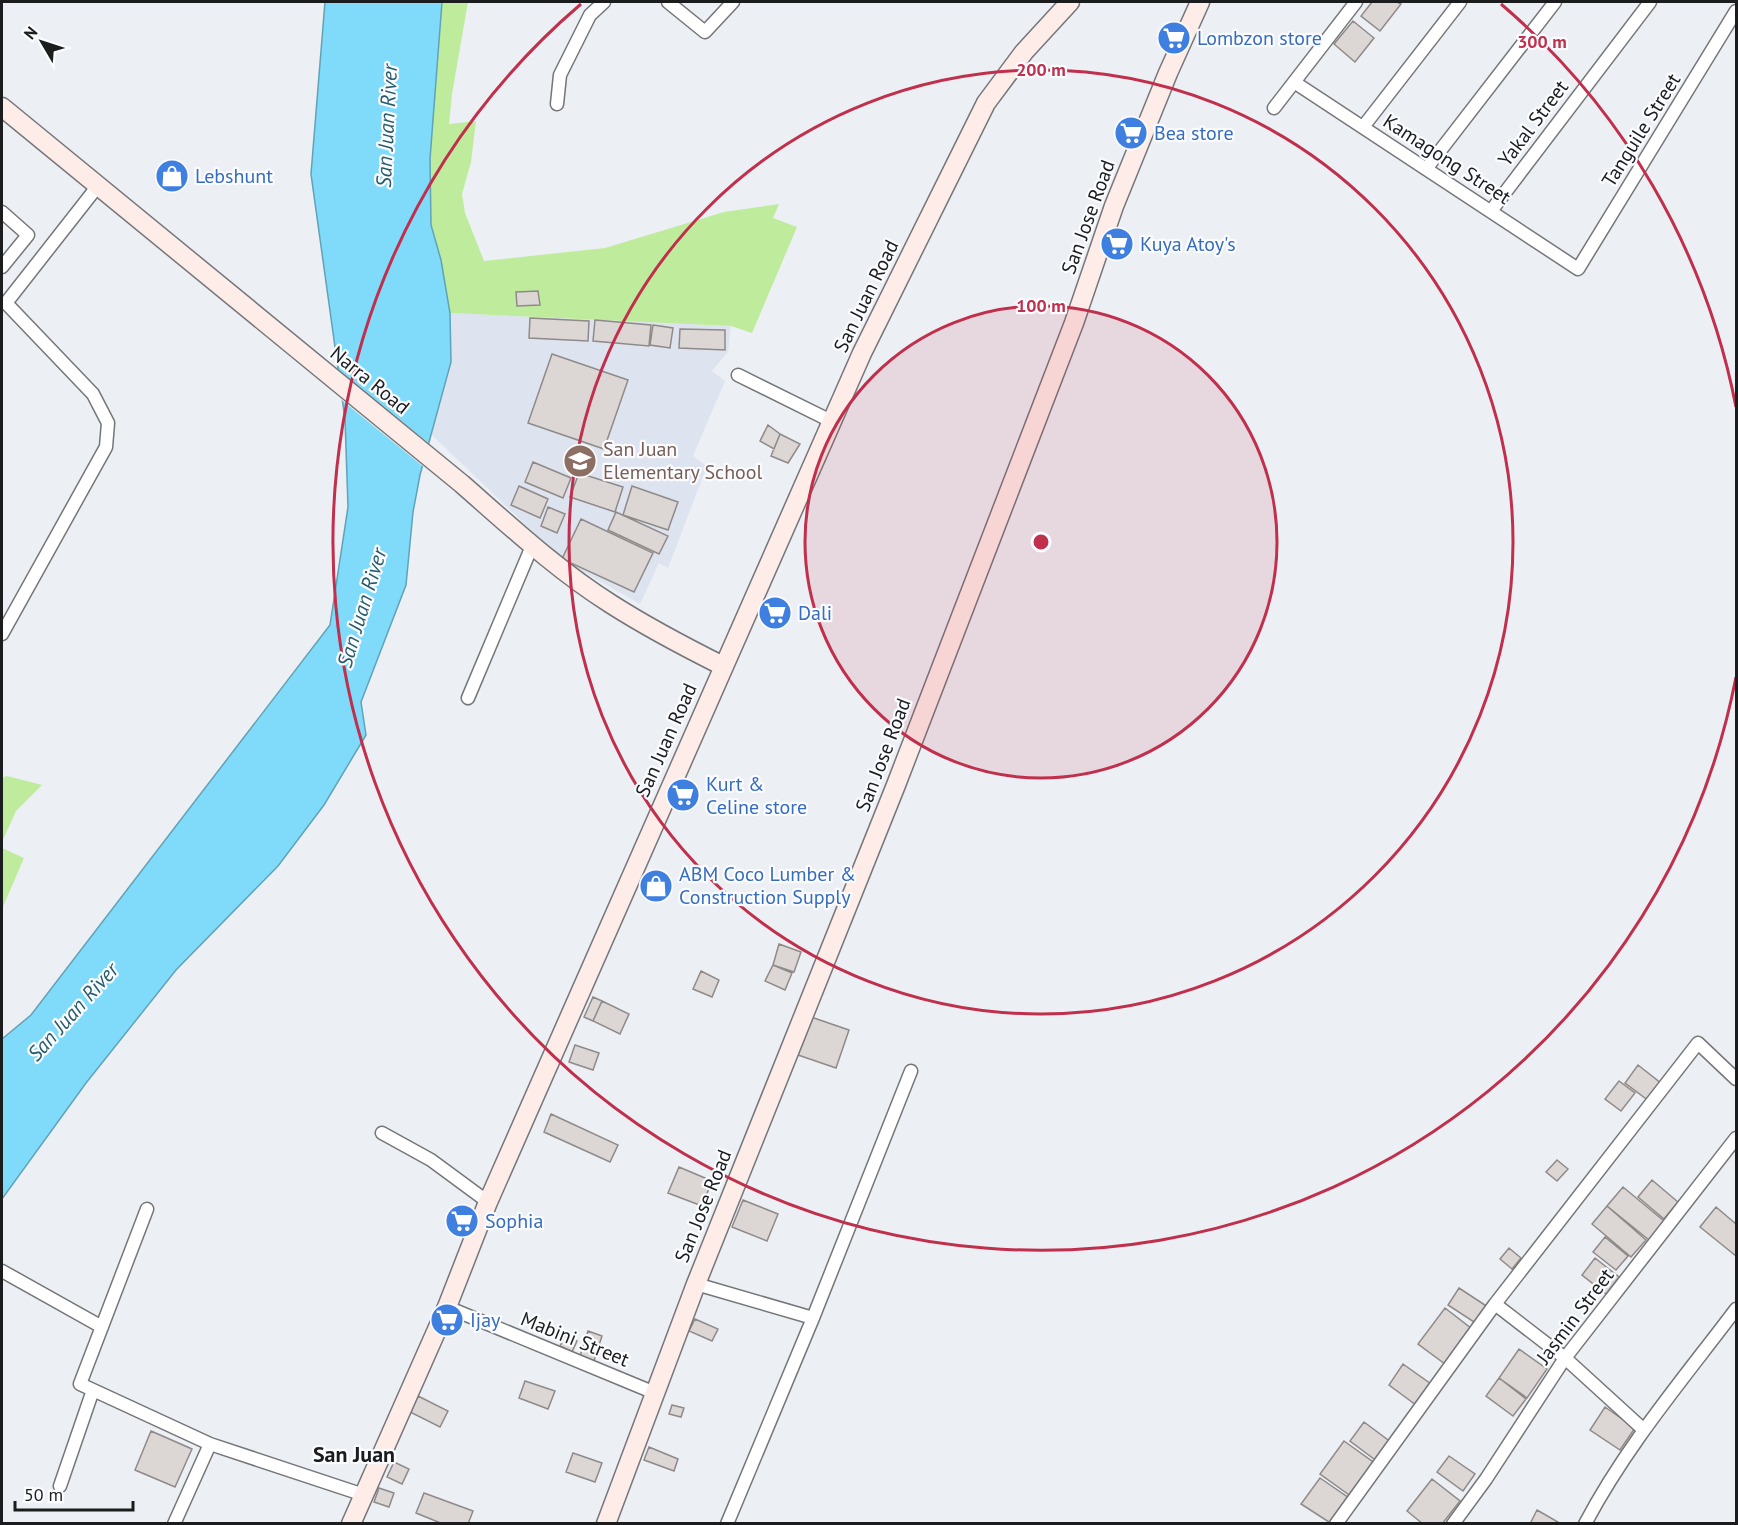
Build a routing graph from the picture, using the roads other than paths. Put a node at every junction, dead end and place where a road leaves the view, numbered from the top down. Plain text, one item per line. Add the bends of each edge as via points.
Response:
1 (604, 2) edge
2 (668, 2) edge
3 (733, 2) edge
4 (1070, 2) edge
5 (1200, 2) edge
6 (1356, 2) edge
7 (1460, 2) edge
8 (1555, 2) edge
9 (1650, 2) edge
10 (1737, 11) edge
11 (1294, 82) junction
12 (557, 104) dead end
13 (2, 108) edge
14 (1275, 108) dead end
15 (1363, 127) junction
16 (1426, 169) junction
17 (97, 187) junction
18 (1491, 211) junction
19 (2, 212) edge
20 (2, 267) edge
21 (1578, 268) joint
22 (738, 375) dead end
23 (831, 421) junction
24 (532, 546) junction
25 (2, 634) edge
26 (723, 666) junction
27 (468, 698) dead end
28 (910, 1071) dead end
29 (1737, 1079) edge
30 (382, 1133) dead end
31 (1737, 1138) edge
32 (488, 1202) junction
33 (147, 1209) dead end
34 (2, 1271) edge
35 (696, 1284) junction
36 (1495, 1304) junction
37 (447, 1308) junction
38 (1737, 1309) edge
39 (813, 1318) junction
40 (102, 1327) junction
41 (1565, 1358) junction
42 (93, 1390) junction
43 (655, 1393) junction
44 (1644, 1430) junction
45 (210, 1444) junction
46 (60, 1486) dead end
47 (364, 1495) junction
48 (174, 1524) edge
49 (351, 1524) edge
50 (606, 1524) edge
51 (727, 1524) edge
52 (1336, 1524) edge
53 (1453, 1524) edge
54 (1585, 1524) edge

1 - 12 street via 590,15 560,75
2 - 3 street via 705,32
4 - 23 street, San Juan Road via 1024,52 986,103
5 - 35 street, San Jose Road via 1114,206 1074,323 905,763
6 - 11 street
7 - 15 street
8 - 16 street
9 - 18 street, Yakal Street
10 - 21 street, Tanguile Street
11 - 14 street
11 - 15 street, Kamagong Street
13 - 17 street, Narra Road
15 - 16 street, Kamagong Street
16 - 18 street, Kamagong Street
17 - 24 street, Narra Road via 462,484
17 - 25 street via 6,303 93,394 108,423 106,447
18 - 21 street, Kamagong Street
19 - 20 street via 28,235
22 - 23 street
23 - 26 street, San Juan Road
24 - 26 street, Narra Road via 610,603
24 - 27 street
26 - 32 street, San Juan Road
28 - 39 street
29 - 36 street via 1698,1043
30 - 32 street via 431,1160
31 - 41 street, Jasmin Street
32 - 37 street, San Juan Road
33 - 40 street
34 - 40 street
35 - 39 street
35 - 43 street, San Jose Road
36 - 41 street
36 - 52 street
37 - 43 street, Mabini Street
37 - 47 street, San Juan Road
38 - 44 street
39 - 51 street
40 - 42 street via 80,1384
41 - 44 street
41 - 53 street, Jasmin Street
42 - 45 street
42 - 46 street
43 - 50 street, San Jose Road
44 - 54 street
45 - 47 street
45 - 48 street
47 - 49 street, San Juan Road

